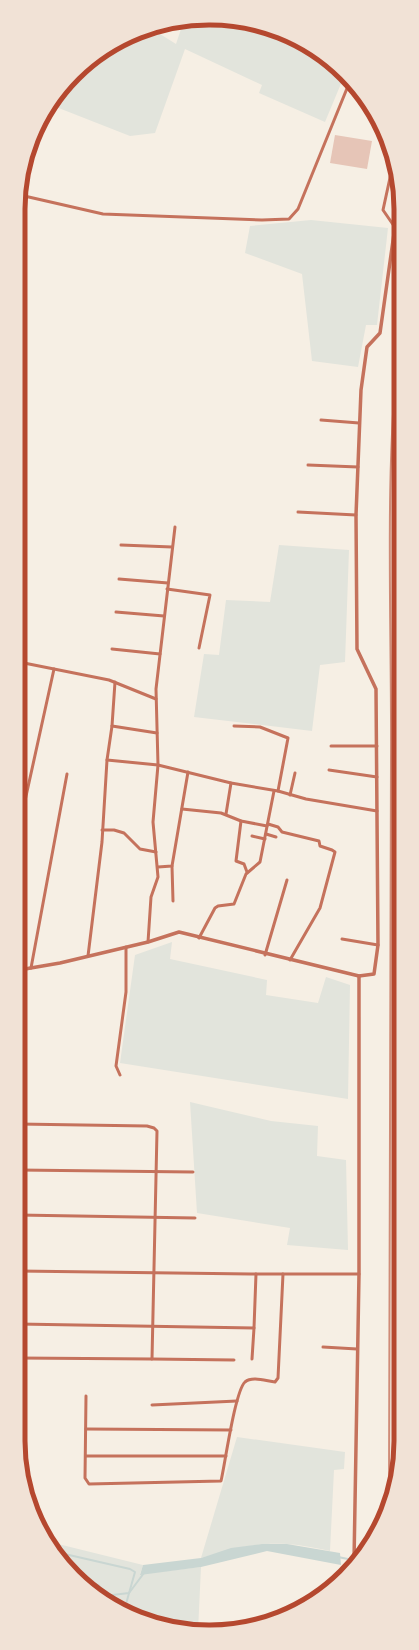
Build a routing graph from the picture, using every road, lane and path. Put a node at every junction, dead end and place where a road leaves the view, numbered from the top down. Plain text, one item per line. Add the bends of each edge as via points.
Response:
1 (347, 87) edge
2 (391, 177) edge
3 (25, 196) edge
4 (394, 226) joint
5 (321, 420) dead end
6 (359, 423) junction
7 (308, 465) dead end
8 (358, 467) junction
9 (298, 512) dead end
10 (356, 515) junction
11 (175, 527) dead end
12 (121, 545) dead end
13 (172, 547) junction
14 (120, 579) dead end
15 (168, 582) junction
16 (167, 589) junction
17 (116, 612) dead end
18 (164, 616) junction
19 (199, 648) dead end
20 (112, 649) dead end
21 (160, 654) junction
22 (25, 663) edge
23 (54, 669) junction
24 (115, 682) junction
25 (156, 698) junction
26 (112, 726) junction
27 (234, 726) dead end
28 (157, 733) junction
29 (331, 746) dead end
30 (377, 746) junction
31 (107, 760) junction
32 (158, 765) junction
33 (329, 770) dead end
34 (188, 772) junction
35 (295, 773) dead end
36 (67, 774) dead end
37 (377, 777) junction
38 (231, 783) junction
39 (274, 791) junction
40 (278, 791) junction
41 (290, 795) junction
42 (25, 801) edge
43 (182, 809) junction
44 (377, 811) junction
45 (226, 814) junction
46 (241, 821) junction
47 (268, 825) junction
48 (102, 830) junction
49 (266, 834) junction
50 (252, 836) dead end
51 (276, 837) dead end
52 (265, 839) junction
53 (156, 852) junction
54 (172, 866) junction
55 (158, 867) junction
56 (247, 872) junction
57 (287, 880) dead end
58 (174, 901) dead end
59 (199, 938) junction
60 (342, 939) dead end
61 (148, 942) junction
62 (378, 946) junction
63 (126, 947) junction
64 (265, 955) junction
65 (88, 956) junction
66 (290, 960) junction
67 (31, 968) junction
68 (25, 969) edge
69 (359, 976) junction
70 (120, 1075) dead end
71 (25, 1124) edge
72 (25, 1170) edge
73 (156, 1172) junction
74 (193, 1172) dead end
75 (25, 1215) edge
76 (156, 1218) junction
77 (195, 1218) dead end
78 (25, 1271) edge
79 (154, 1273) junction
80 (256, 1274) junction
81 (283, 1274) junction
82 (359, 1274) junction
83 (25, 1324) edge
84 (153, 1327) junction
85 (254, 1328) junction
86 (323, 1347) dead end
87 (357, 1349) junction
88 (25, 1358) edge
89 (152, 1359) junction
90 (252, 1359) dead end
91 (234, 1360) dead end
92 (86, 1396) dead end
93 (237, 1401) junction
94 (152, 1405) dead end
95 (86, 1429) junction
96 (232, 1430) junction
97 (86, 1456) junction
98 (226, 1456) junction
99 (354, 1555) edge

1 - 3 street via 298,209 289,219 104,214
2 - 4 street via 384,210
4 - 6 street via 380,333 367,347
5 - 6 street
6 - 8 street
7 - 8 street
8 - 10 street
9 - 10 street
10 - 30 street via 356,649 376,689
11 - 13 street
12 - 13 street
13 - 15 street
14 - 15 street
15 - 16 street
16 - 18 street
16 - 19 street via 210,595
17 - 18 street
18 - 21 street
20 - 21 street
21 - 25 street
22 - 23 street
23 - 24 street
23 - 42 street
24 - 25 street
24 - 26 street
25 - 28 street
26 - 28 street
26 - 31 street
27 - 40 street via 260,727 288,738
28 - 32 street
29 - 30 street
30 - 37 street
31 - 32 street
31 - 48 street
32 - 34 street
32 - 53 street via 153,822
33 - 37 street
34 - 38 street
34 - 43 street
35 - 41 street
36 - 67 street
37 - 44 street
38 - 39 street
38 - 45 street
39 - 40 street
39 - 47 street
40 - 41 street
41 - 44 street
43 - 45 street
43 - 54 street
44 - 62 street
45 - 46 street
46 - 47 street
46 - 56 street via 236,861 244,864
47 - 49 street
47 - 66 street via 278,827 282,832 319,841 320,846 334,852 320,908
48 - 53 street via 124,833 140,849
48 - 65 street
49 - 51 street
49 - 52 street
50 - 52 street
52 - 56 street via 260,862
53 - 55 street
54 - 55 street
54 - 58 street
55 - 61 street via 158,877 151,897
56 - 59 street via 234,904 215,908
57 - 64 street
59 - 61 street via 179,932
59 - 64 street
60 - 62 street
61 - 63 street
62 - 69 street via 374,974
63 - 65 street
63 - 70 street via 126,992 116,1066
64 - 66 street
65 - 67 street
66 - 69 street
67 - 68 street
69 - 82 street
71 - 73 street via 154,1128 157,1131
72 - 73 street
73 - 74 street
73 - 76 street
75 - 76 street
76 - 77 street
76 - 79 street
78 - 79 street
79 - 80 street
79 - 84 street
80 - 81 street
80 - 85 street
81 - 82 street
81 - 93 street via 278,1378 275,1382 249,1379 244,1383
82 - 87 street
83 - 84 street
84 - 85 street
84 - 89 street
85 - 90 street
86 - 87 street
87 - 99 street
88 - 89 street
89 - 91 street
92 - 95 street
93 - 94 street
93 - 96 street
95 - 96 street
95 - 97 street
96 - 98 street
97 - 98 street
97 - 98 street via 86,1478 89,1484 221,1481

